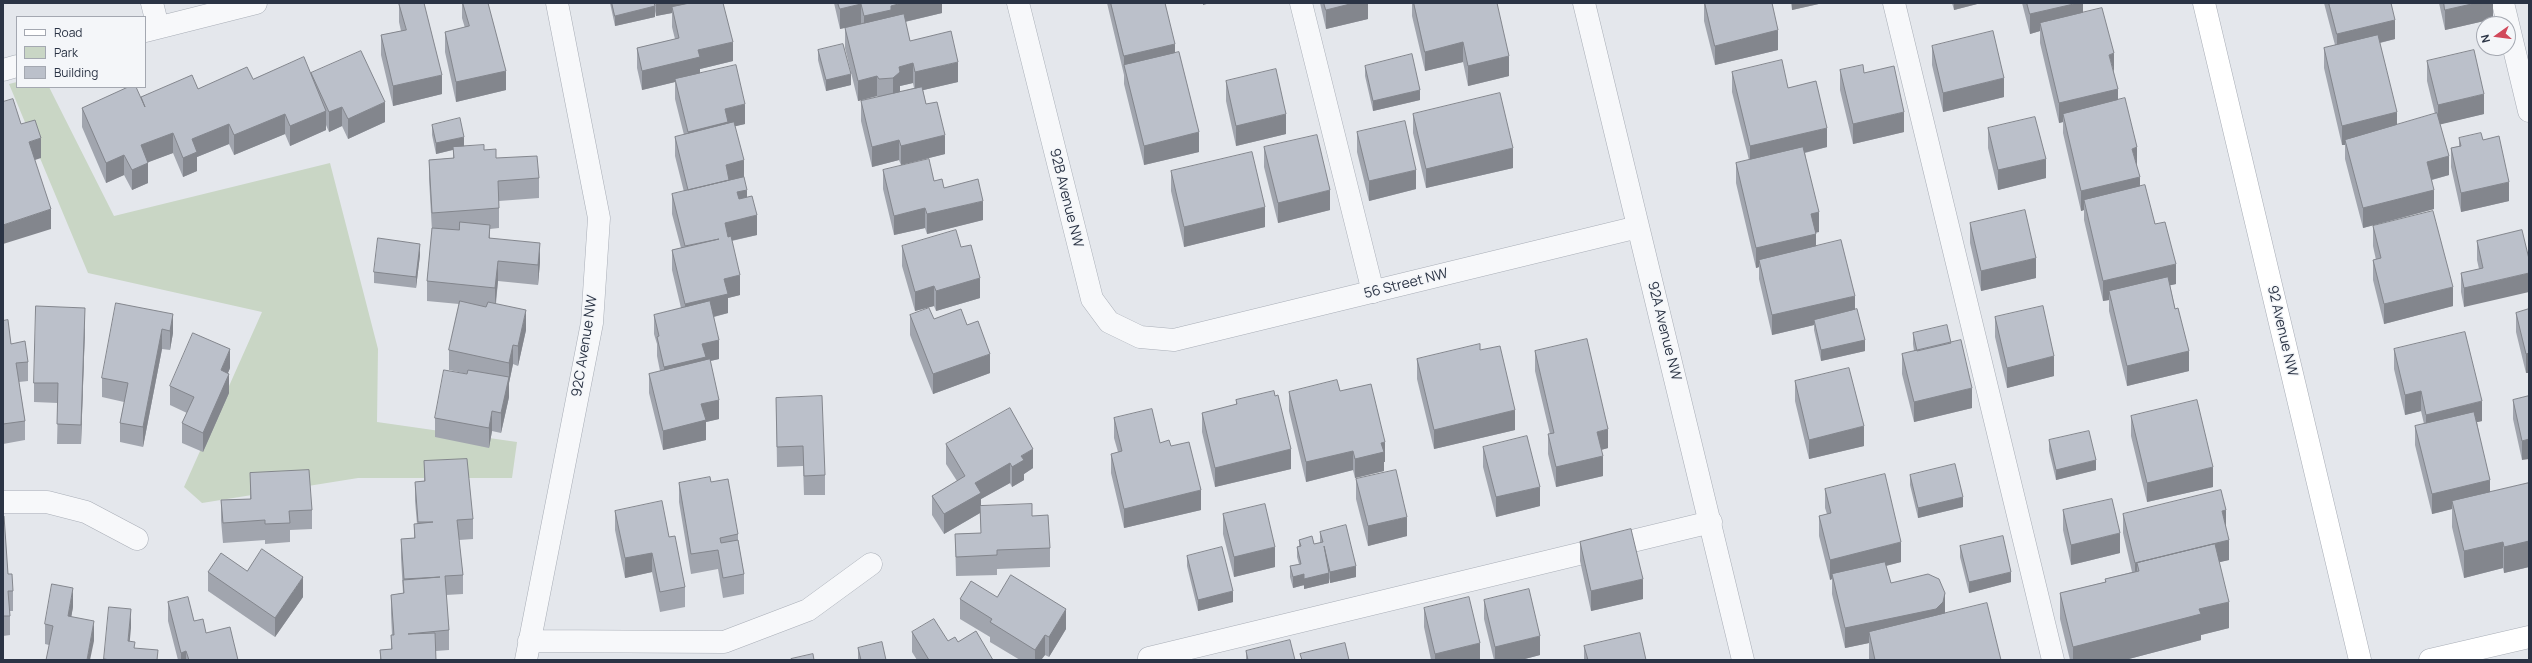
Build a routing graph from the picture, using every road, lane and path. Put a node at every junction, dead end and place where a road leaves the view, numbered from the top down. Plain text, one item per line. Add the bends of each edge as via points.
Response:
1 (152, 3) edge
2 (256, 3) edge
3 (557, 3) edge
4 (1018, 3) edge
5 (1301, 3) edge
6 (1584, 3) edge
7 (1894, 3) edge
8 (2204, 3) edge
9 (2503, 3) edge
10 (151, 29) edge
11 (16, 66) edge
12 (3, 70) edge
13 (2529, 111) edge
14 (1638, 227) junction
15 (1373, 292) junction
16 (1174, 340) joint
17 (3, 502) edge
18 (1711, 522) junction
19 (137, 539) dead end
20 (871, 564) dead end
21 (2529, 636) edge
22 (527, 651) edge
23 (1149, 658) dead end
24 (1743, 660) edge
25 (2053, 660) edge
26 (2360, 660) edge
27 (2430, 660) edge

1 - 10 street
2 - 10 street
3 - 22 street, 92C Avenue NW via 599,218 592,323
4 - 16 street, 92B Avenue NW via 1092,300 1109,322 1140,337
5 - 15 street
6 - 14 street, 92A Avenue NW
7 - 25 street
8 - 26 street, 92 Avenue NW
9 - 13 street
11 - 12 street
14 - 15 street, 56 Street NW
14 - 18 street, 92A Avenue NW
15 - 16 street, 56 Street NW
17 - 19 street via 47,502 80,510
18 - 23 street
18 - 24 street, 92A Avenue NW
20 - 22 street, 92C Avenue NW via 808,610 724,642
21 - 27 street

